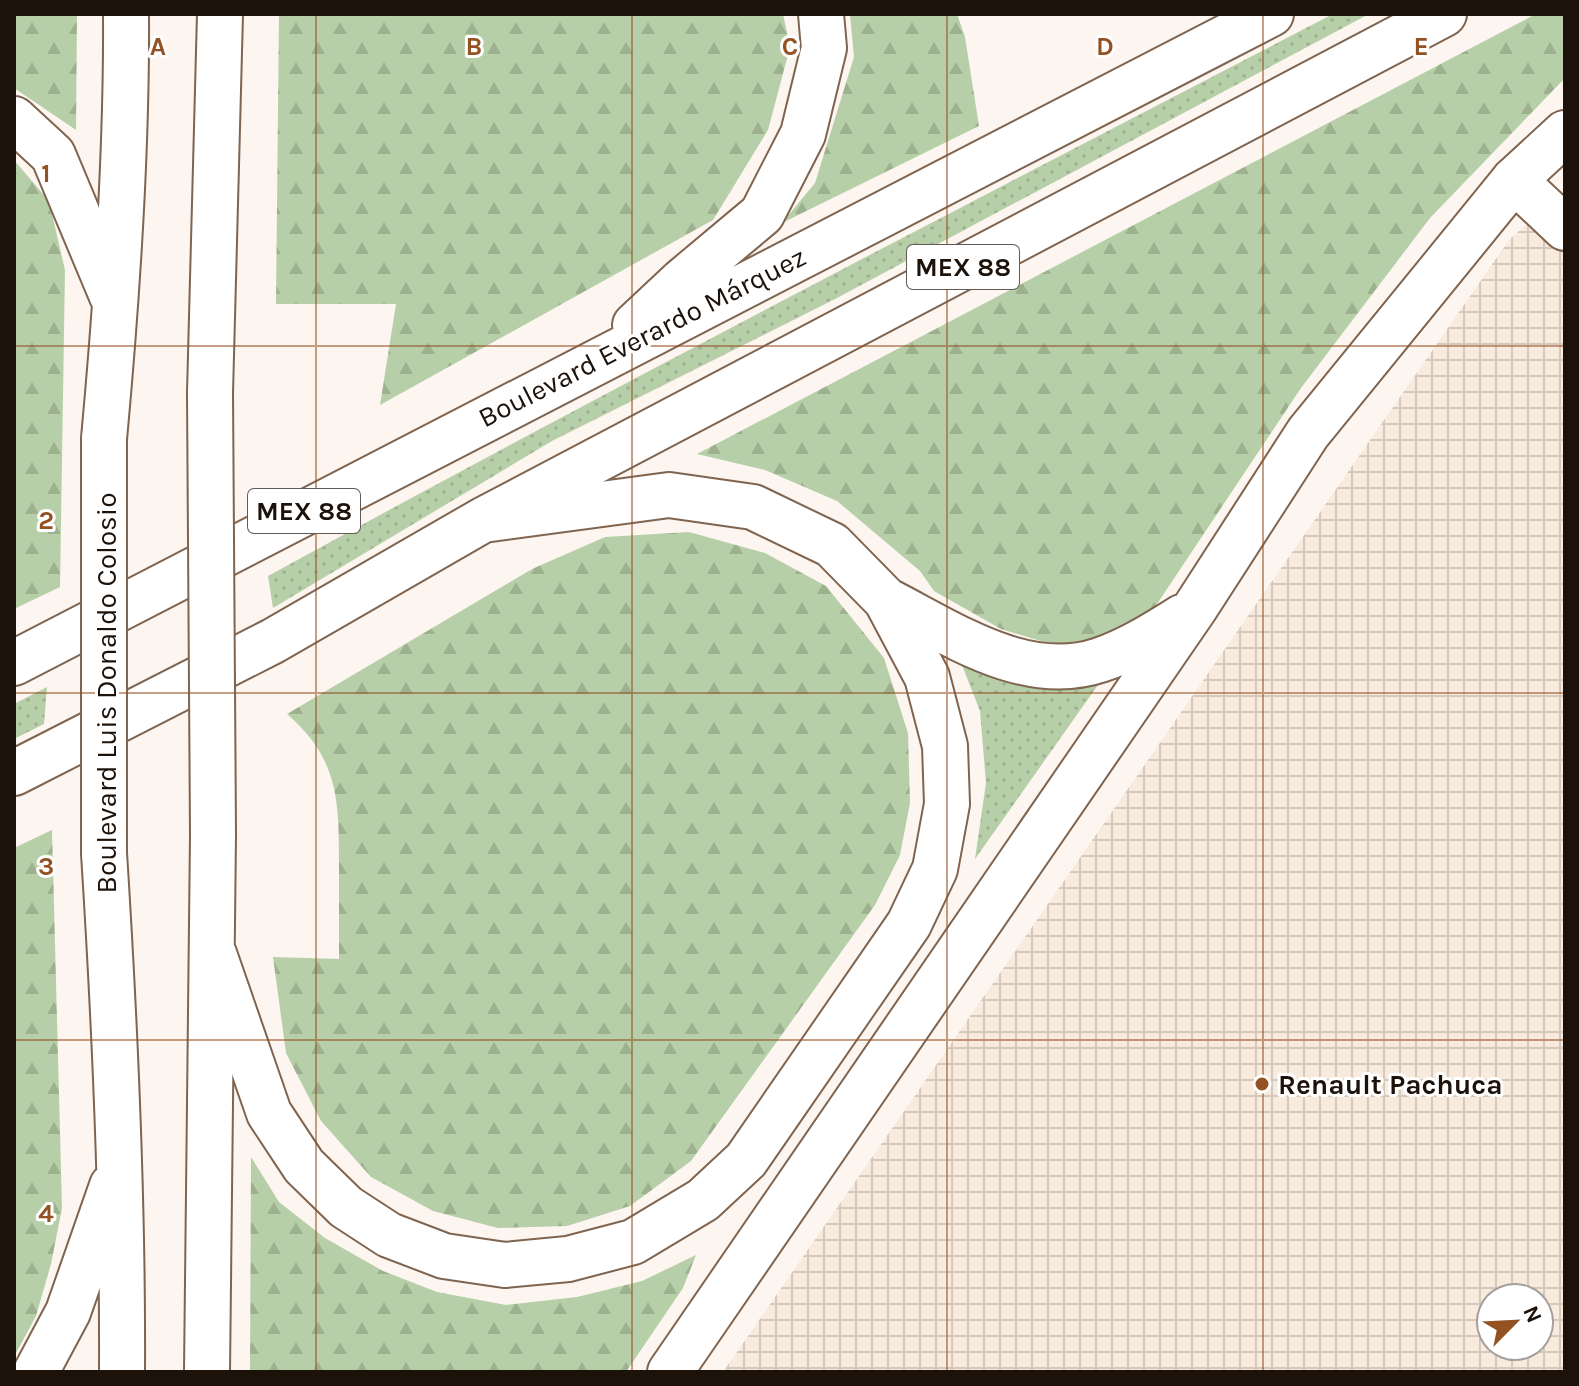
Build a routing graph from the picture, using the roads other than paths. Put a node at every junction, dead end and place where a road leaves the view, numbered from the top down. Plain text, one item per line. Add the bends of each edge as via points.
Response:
1 (126, 14) edge
2 (220, 14) edge
3 (821, 14) edge
4 (1271, 14) edge
5 (1444, 14) edge
6 (14, 119) edge
7 (1565, 133) edge
8 (1514, 180) junction
9 (1565, 228) edge
10 (116, 304) junction
11 (596, 362) junction
12 (483, 520) junction
13 (886, 600) junction
14 (1195, 608) junction
15 (14, 663) edge
16 (14, 773) edge
17 (214, 954) junction
18 (120, 1161) junction
19 (36, 1372) edge
20 (122, 1372) edge
21 (207, 1372) edge
22 (670, 1372) edge

1 - 10 main road, Boulevard Luis Donaldo Colosio
2 - 17 main road, bridge via 210,393
3 - 11 main road via 824,48 803,134 762,214
4 - 11 main road, Boulevard Everardo Márquez / MEX 88
5 - 12 main road, MEX 88
6 - 10 main road via 53,155
7 - 8 main road
8 - 9 main road
8 - 14 main road via 1308,433
10 - 18 main road, Boulevard Luis Donaldo Colosio, bridge via 104,439 104,853
11 - 15 main road, Boulevard Everardo Márquez / MEX 88
12 - 13 main road via 669,495 753,507 832,545
12 - 16 main road, MEX 88 via 273,641
13 - 14 main road via 1001,657 1066,667 1144,641
13 - 17 main road via 927,677 945,746 947,804 935,869 909,924 746,1160 703,1200 633,1242 568,1259 505,1265 444,1256 389,1235 346,1207 304,1166 269,1113
14 - 22 main road
17 - 21 main road
18 - 19 main road via 68,1312
18 - 20 main road, Boulevard Luis Donaldo Colosio

